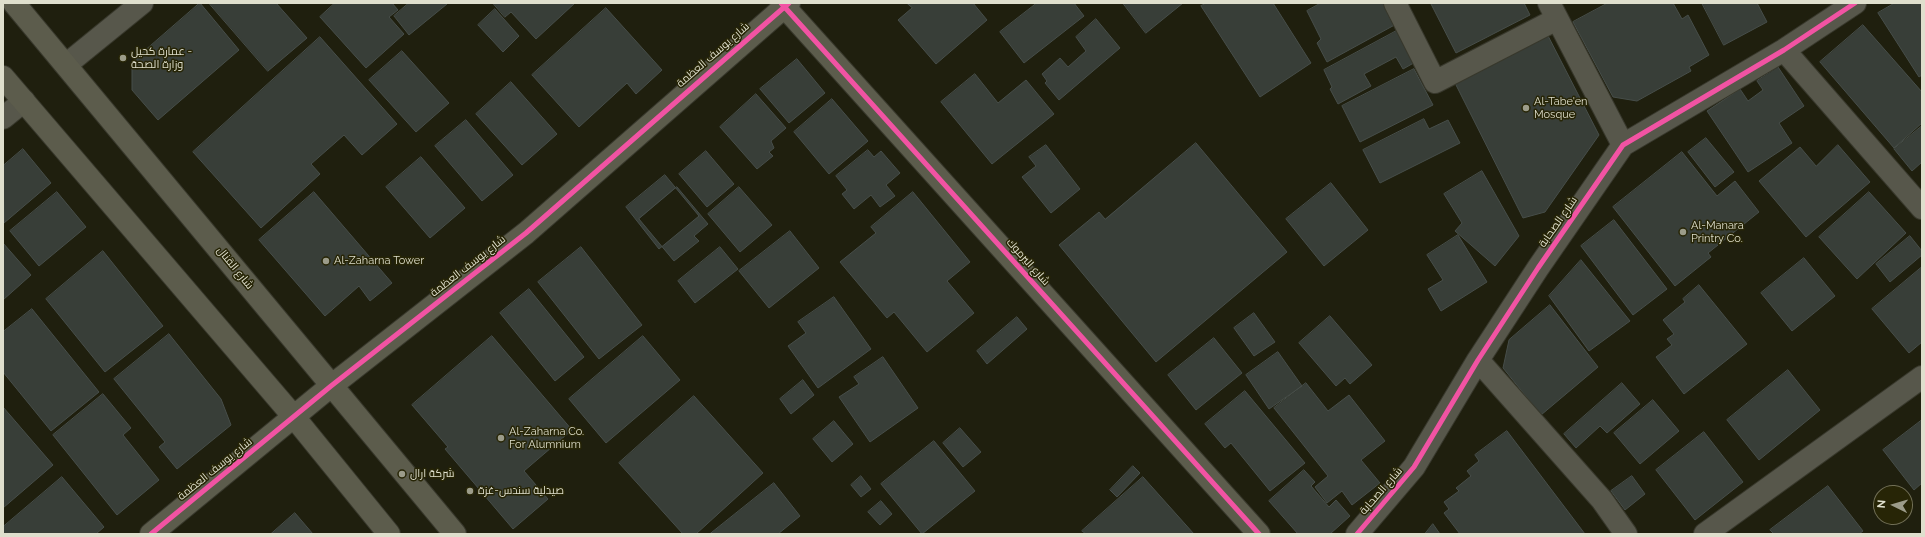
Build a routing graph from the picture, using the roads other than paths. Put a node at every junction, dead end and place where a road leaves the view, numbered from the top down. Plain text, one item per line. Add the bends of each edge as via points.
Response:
1 (14, 3) edge
2 (142, 3) edge
3 (1395, 3) edge
4 (1855, 3) edge
5 (785, 4) edge
6 (1553, 11) edge
7 (1784, 50) junction
8 (67, 64) junction
9 (3, 77) edge
10 (24, 101) junction
11 (3, 118) edge
12 (1623, 145) junction
13 (1922, 208) edge
14 (1478, 360) junction
15 (1922, 377) edge
16 (331, 386) junction
17 (294, 418) junction
18 (151, 534) edge
19 (389, 534) edge
20 (455, 534) edge
21 (1259, 534) edge
22 (1358, 534) edge
23 (1626, 534) edge
24 (1705, 534) edge

1 - 8 street, شارع القنال
2 - 8 street
3 - 6 street via 1436,82
4 - 7 street, شارع الصحابة
5 - 16 street, شارع يوسف العظمة via 526,233
5 - 21 street, شارع اليرموك
6 - 12 street
7 - 12 street, شارع الصحابة
7 - 13 street
8 - 16 street, شارع القنال
9 - 10 street
10 - 11 street
10 - 17 street
12 - 14 street, شارع الصحابة
14 - 22 street, شارع الصحابة via 1414,468
14 - 23 street via 1602,500
15 - 24 street
16 - 17 street, شارع يوسف العظمة
16 - 20 street, شارع القنال
17 - 18 street, شارع يوسف العظمة
17 - 19 street

